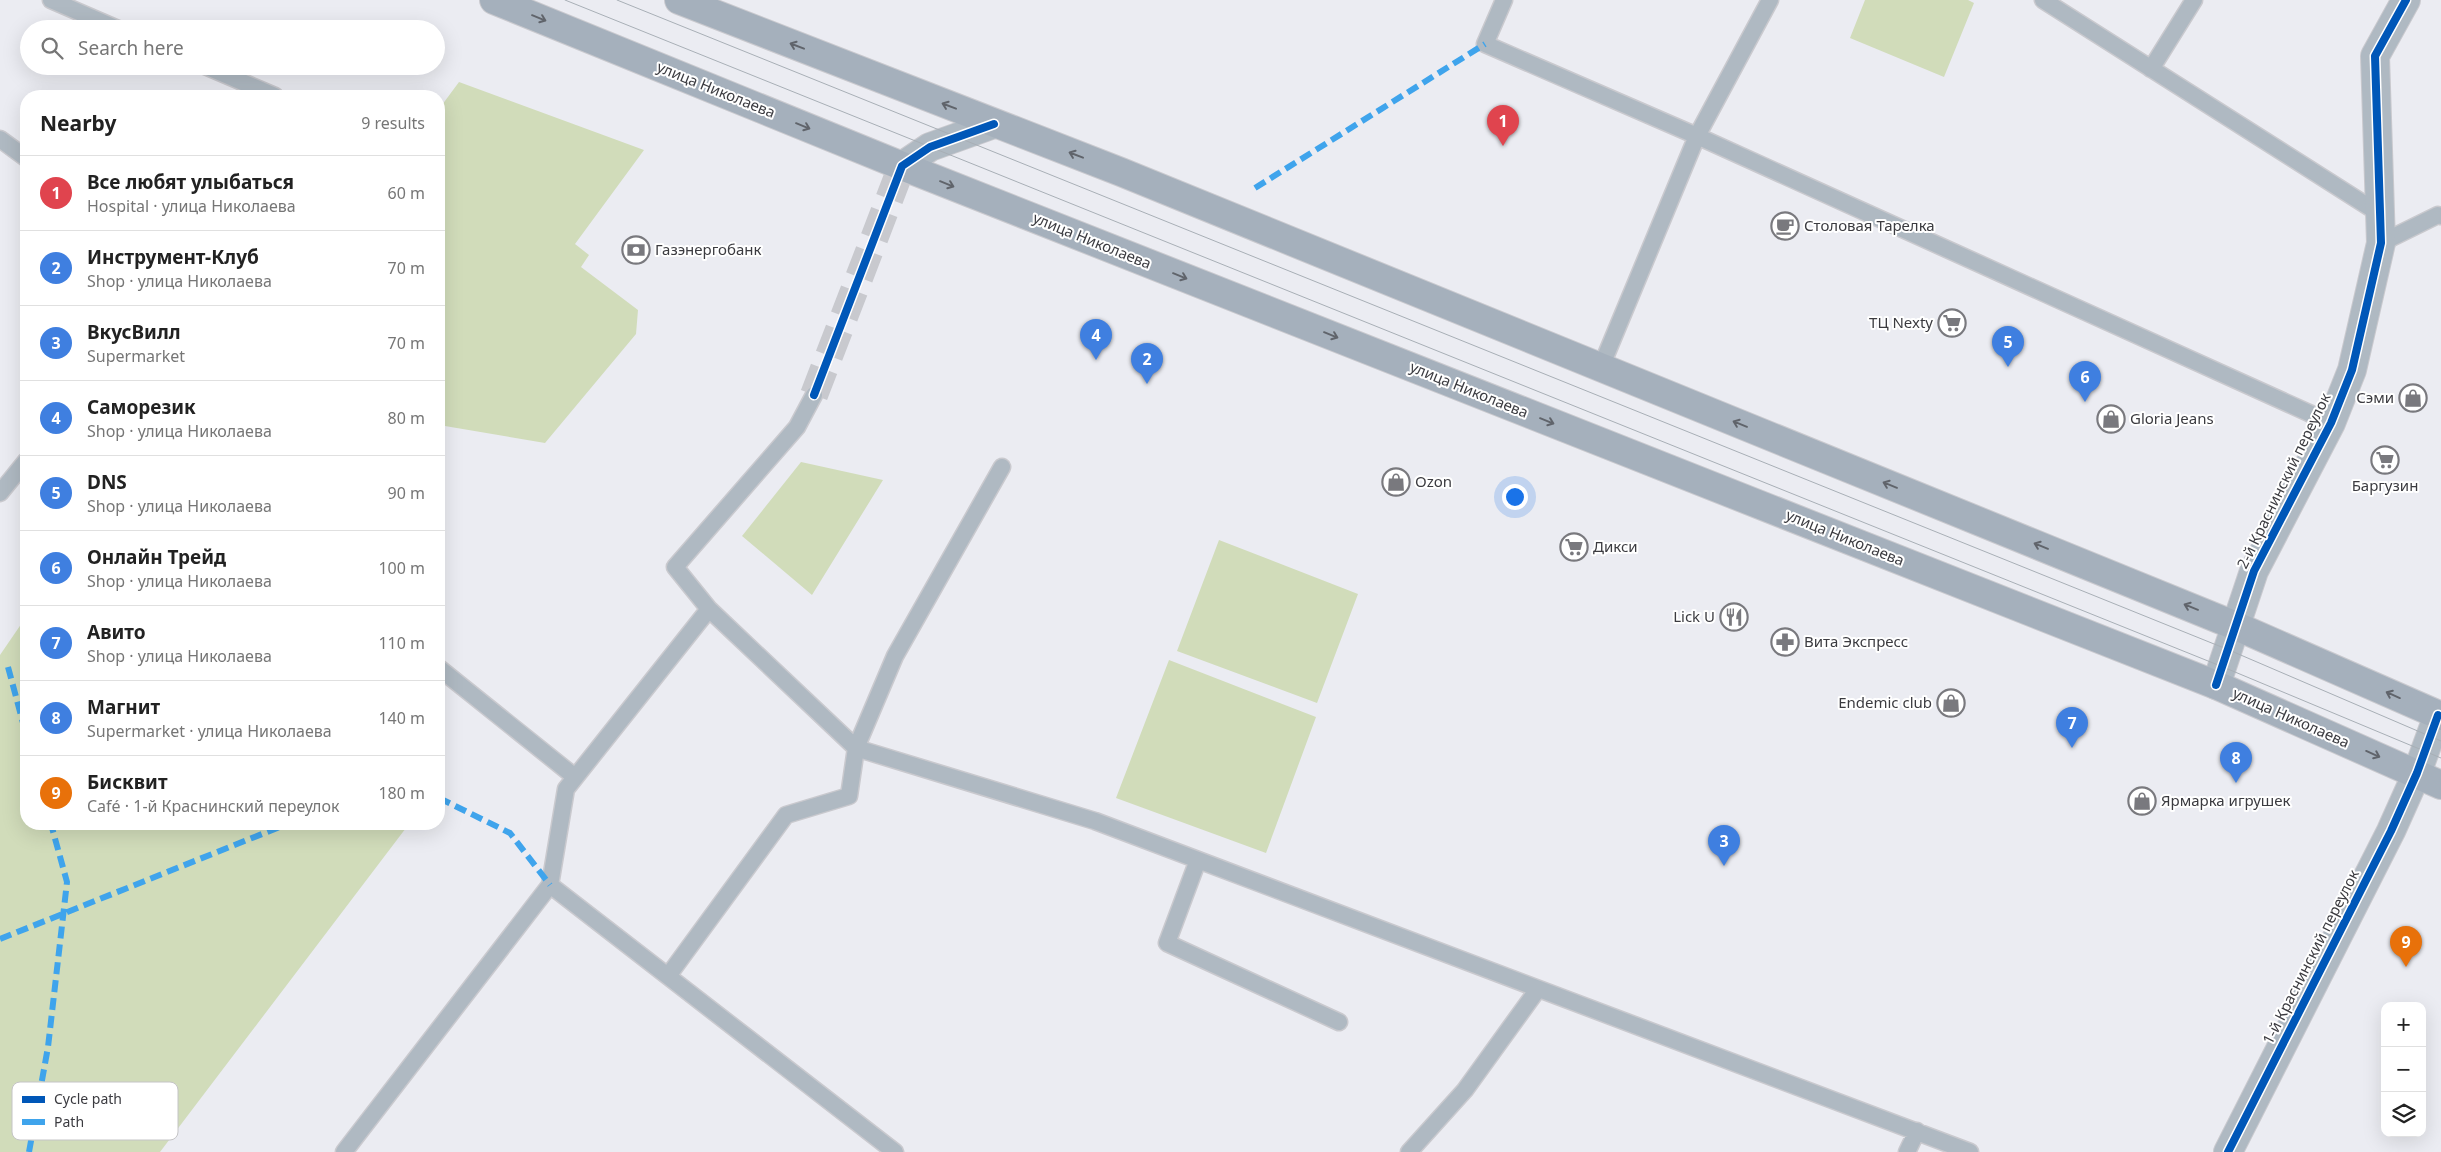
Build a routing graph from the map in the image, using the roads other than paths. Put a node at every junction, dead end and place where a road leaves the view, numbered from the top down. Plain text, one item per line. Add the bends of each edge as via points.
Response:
1 (51, 0) edge
2 (494, 0) edge
3 (679, 0) edge
4 (1504, 0) edge
5 (1770, 0) edge
6 (2043, 0) edge
7 (2194, 0) edge
8 (2406, 0) edge
9 (97, 20) edge
10 (2151, 69) junction
11 (226, 75) edge
12 (261, 90) edge
13 (994, 124) junction
14 (1697, 136) junction
15 (0, 139) edge
16 (20, 154) edge
17 (902, 166) junction
18 (2380, 214) junction
19 (2441, 216) edge
20 (2381, 243) junction
21 (1601, 368) junction
22 (814, 395) tunnel mouth
23 (2331, 423) junction
24 (1002, 467) dead end
25 (20, 468) edge
26 (0, 493) edge
27 (709, 609) junction
28 (2236, 626) junction
29 (445, 673) edge
30 (2216, 685) junction
31 (2439, 715) edge
32 (856, 748) junction
33 (2417, 773) junction
34 (575, 776) junction
35 (2441, 785) edge
36 (1198, 860) junction
37 (550, 885) junction
38 (668, 976) junction
39 (1538, 989) junction
40 (1339, 1022) dead end
41 (1917, 1131) junction
42 (344, 1152) edge
43 (895, 1152) edge
44 (1409, 1152) edge
45 (1907, 1152) edge
46 (1970, 1152) edge
47 (2228, 1152) edge

1 - 9 lane
2 -> 17 main road, улица Николаева
13 -> 3 main road
4 - 14 lane via 1485,44
5 - 14 lane
6 - 10 lane
7 - 10 lane
8 - 18 street, 2-й Краснинский переулок via 2375,56
10 - 18 lane
11 - 12 lane
13 - 17 street via 930,147
21 -> 13 main road via 1121,172
14 - 21 lane
14 - 23 lane
15 - 16 lane
17 -> 30 main road, улица Николаева
18 - 20 street, 2-й Краснинский переулок
19 - 20 lane
20 - 23 street, 2-й Краснинский переулок via 2352,370
28 -> 21 main road
22 - 27 lane via 797,427 675,567
23 - 28 street, 2-й Краснинский переулок via 2254,571
24 - 32 lane via 894,656
25 - 26 lane
27 - 32 lane
27 - 34 lane
28 - 30 street, 2-й Краснинский переулок
31 -> 28 main road
29 - 34 lane
30 -> 33 main road, улица Николаева
31 - 33 street, 1-й Краснинский переулок
32 - 36 lane via 1095,821
32 - 38 lane via 849,796 786,814
33 - 35 main road, улица Николаева
33 - 47 street, 1-й Краснинский переулок via 2391,831
34 - 37 lane via 566,789
36 - 39 lane
36 - 40 lane via 1167,943
37 - 38 lane
37 - 42 lane
38 - 43 lane
39 - 41 lane
39 - 44 lane via 1465,1090
41 - 45 lane
41 - 46 lane

